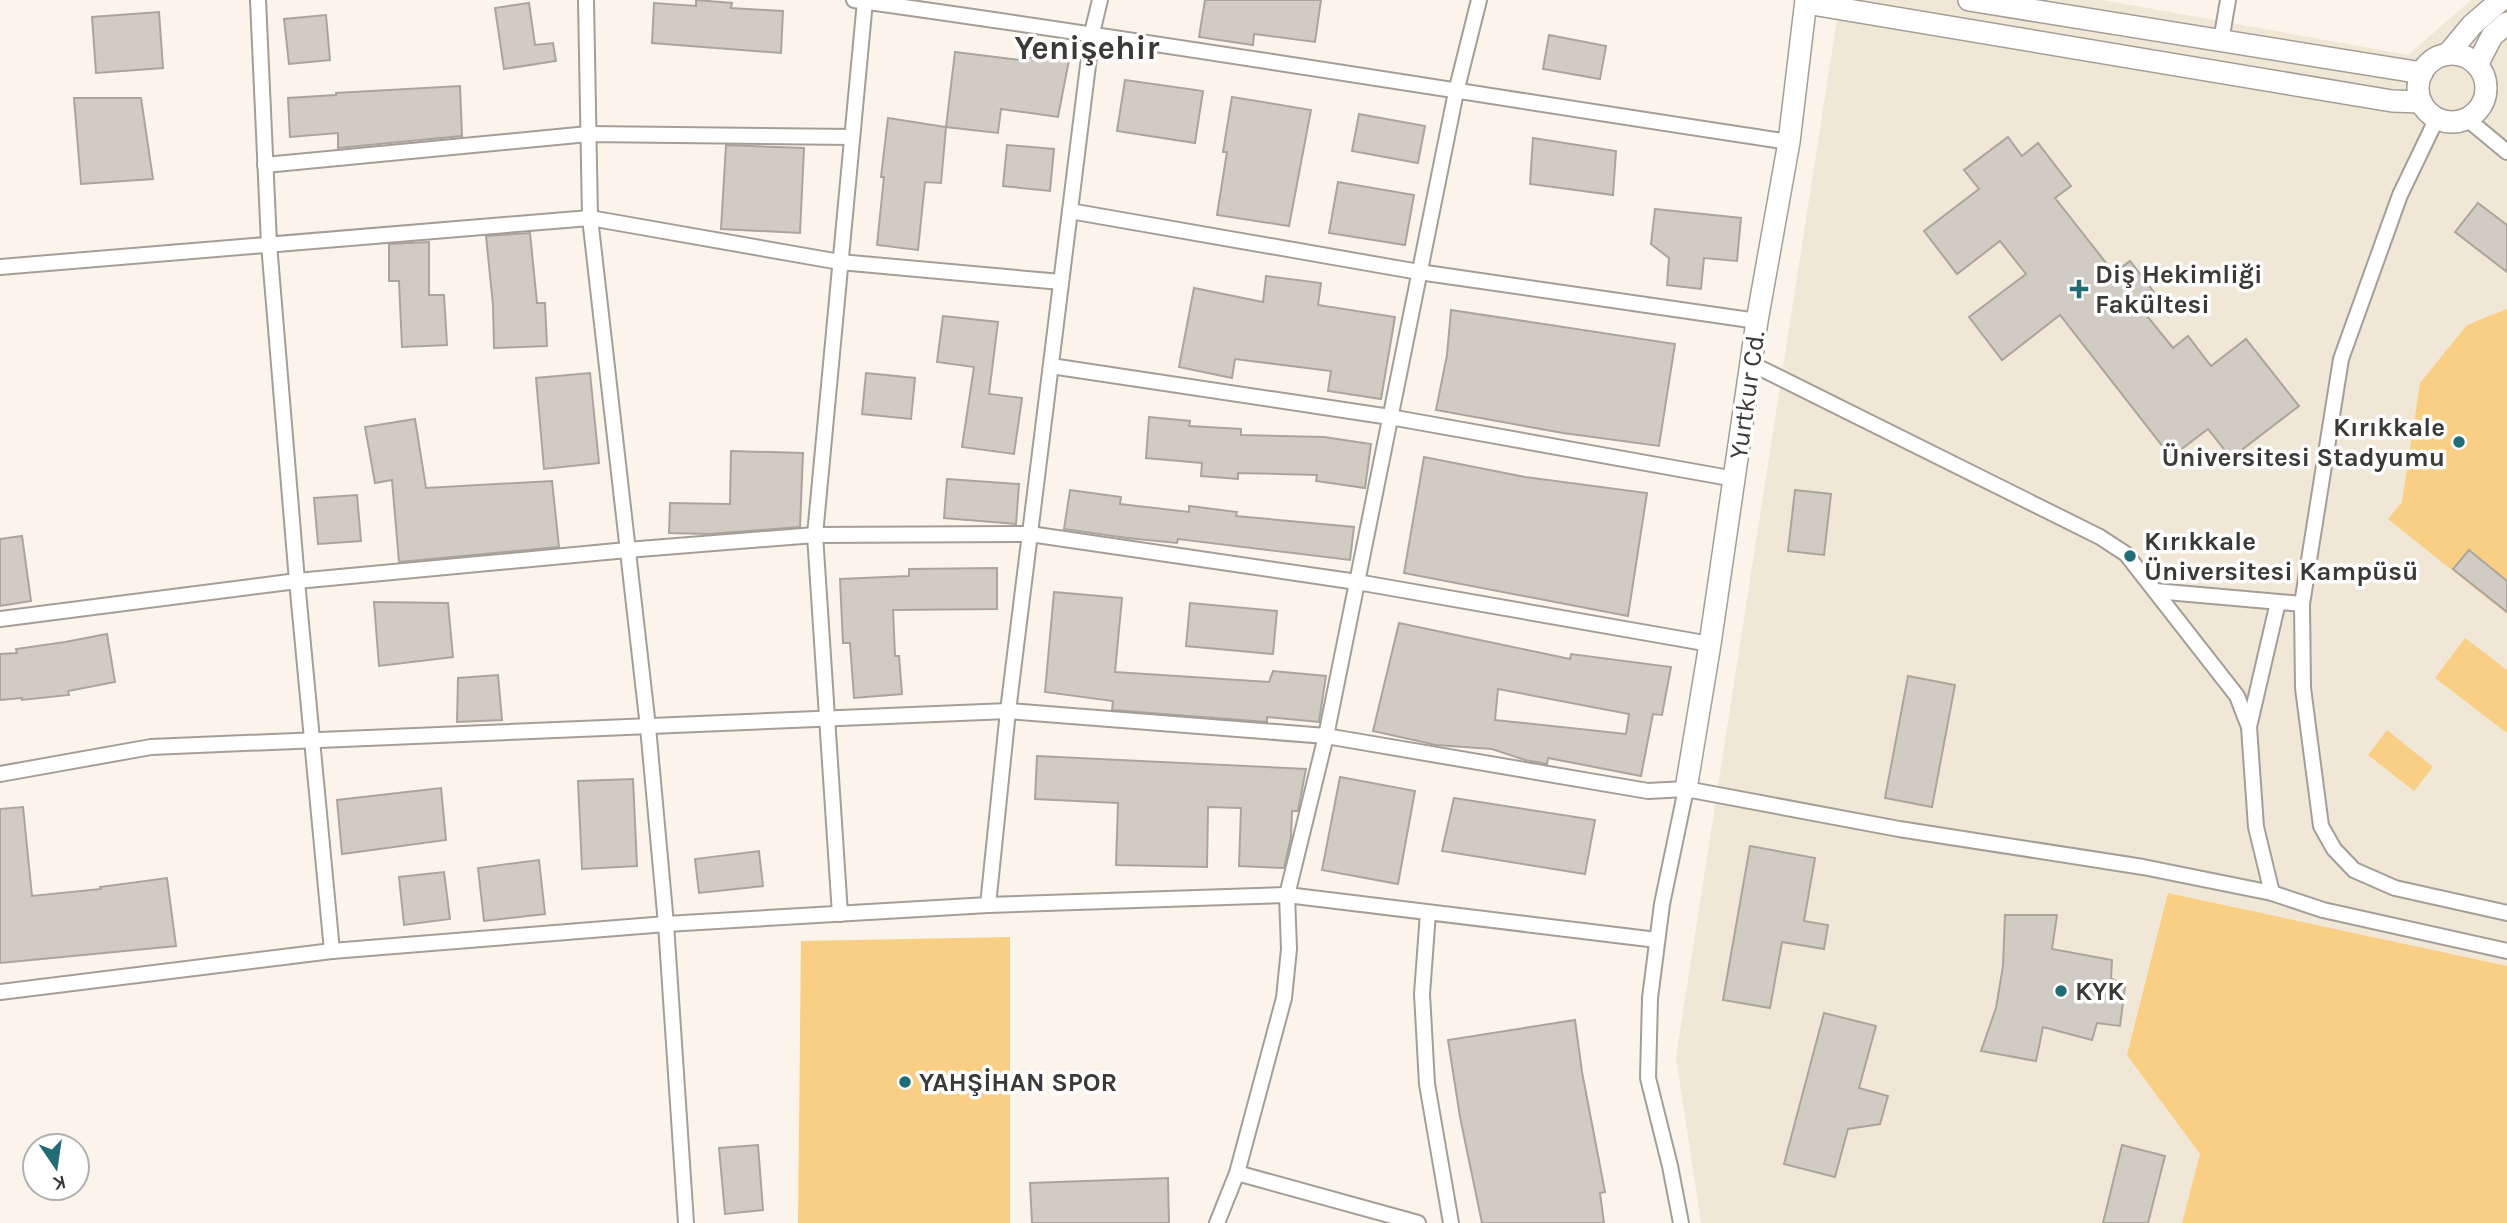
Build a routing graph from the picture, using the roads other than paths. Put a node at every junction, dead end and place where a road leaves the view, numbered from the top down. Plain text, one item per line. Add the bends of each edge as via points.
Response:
1 (258, 0) edge
2 (586, 0) edge
3 (1100, 0) edge
4 (1479, 0) edge
5 (1969, 0) edge
6 (2228, 0) edge
7 (2501, 0) edge
8 (859, 1) edge
9 (1806, 1) edge
10 (2507, 23) edge
11 (1092, 33) junction
12 (2221, 41) junction
13 (2448, 54) junction
14 (2477, 65) junction
15 (2422, 73) junction
16 (1455, 92) junction
17 (2421, 102) junction
18 (2437, 118) junction
19 (2466, 118) junction
20 (589, 134) junction
21 (852, 137) junction
22 (1789, 142) junction
23 (2507, 152) edge
24 (265, 165) junction
25 (1070, 211) junction
26 (590, 218) junction
27 (269, 244) junction
28 (841, 262) junction
29 (0, 267) edge
30 (1419, 272) junction
31 (1061, 282) junction
32 (1757, 321) junction
33 (1752, 364) junction
34 (1051, 366) junction
35 (1390, 417) junction
36 (1735, 480) junction
37 (1030, 534) junction
38 (815, 535) junction
39 (627, 550) junction
40 (297, 581) junction
41 (1357, 582) junction
42 (2155, 591) junction
43 (2278, 602) junction
44 (2302, 604) junction
45 (0, 618) edge
46 (1710, 643) junction
47 (1008, 710) junction
48 (827, 717) junction
49 (648, 727) junction
50 (2249, 727) junction
51 (1326, 736) junction
52 (312, 742) junction
53 (0, 774) edge
54 (1686, 789) junction
55 (2272, 893) junction
56 (1287, 895) junction
57 (988, 905) junction
58 (1428, 912) junction
59 (2507, 913) edge
60 (840, 914) junction
61 (666, 924) junction
62 (1657, 940) junction
63 (332, 951) junction
64 (2507, 951) edge
65 (0, 992) edge
66 (1237, 1173) junction
67 (686, 1223) edge
68 (1217, 1223) edge
69 (1418, 1223) edge
70 (1451, 1223) edge
71 (1681, 1223) edge

1 - 24 street
2 - 20 street
3 - 11 street
4 - 16 street
5 - 12 street
6 - 12 street
7 - 13 street
8 - 11 street
8 - 21 street
9 - 17 street via 2392,101
9 - 22 street, Yurtkur Cd.
10 - 14 street via 2492,36
11 - 16 street
11 - 25 street
12 - 15 street
13 - 14 street
13 - 15 street via 2431,61
14 - 19 street via 2486,90 2478,110
15 - 17 street
16 - 22 street
16 - 30 street
17 - 18 street
18 - 19 street
18 - 44 street via 2400,195 2341,359
19 - 23 street
20 - 21 street
20 - 24 street
20 - 26 street
21 - 28 street
22 - 32 street, Yurtkur Cd.
24 - 27 street
25 - 30 street
25 - 31 street
26 - 27 street
26 - 28 street
26 - 39 street
27 - 29 street
27 - 40 street
28 - 31 street
28 - 38 street
30 - 32 street
30 - 35 street
31 - 34 street
32 - 33 street, Yurtkur Cd.
33 - 36 street, Yurtkur Cd.
33 - 42 street via 2100,537 2126,554
34 - 35 street
34 - 37 street
35 - 36 street
35 - 41 street
36 - 46 street, Yurtkur Cd.
37 - 38 street
37 - 41 street
37 - 47 street
38 - 39 street
38 - 48 street
39 - 40 street
39 - 49 street
40 - 45 street
40 - 52 street
41 - 46 street
41 - 51 street
42 - 43 street
42 - 50 street via 2237,696
43 - 44 street
43 - 50 street
44 - 59 street via 2303,688 2315,790 2321,826 2334,849 2354,870 2395,888
46 - 54 street, Yurtkur Cd.
47 - 48 street
47 - 51 street
47 - 57 street
48 - 49 street
48 - 60 street
49 - 52 street
49 - 61 street
50 - 55 street via 2256,828
51 - 54 street via 1648,791
51 - 56 street
52 - 53 street via 151,747
52 - 63 street
54 - 55 street
54 - 62 street
55 - 64 street via 2323,910
56 - 57 street
56 - 58 street
56 - 66 street via 1289,949 1284,998
57 - 60 street
58 - 62 street
58 - 70 street via 1422,994 1427,1084
60 - 61 street
61 - 63 street
61 - 67 street
62 - 71 street via 1648,1078
63 - 65 street
66 - 68 street
66 - 69 street

